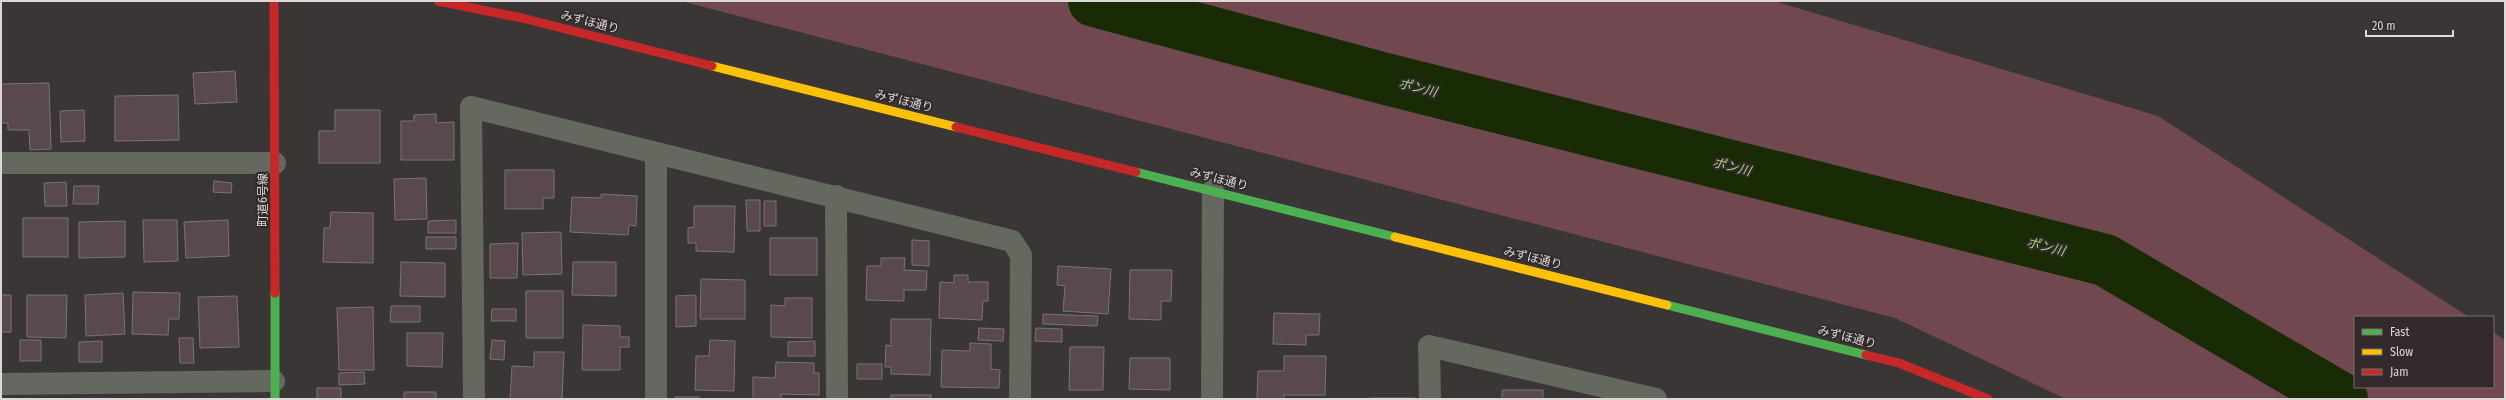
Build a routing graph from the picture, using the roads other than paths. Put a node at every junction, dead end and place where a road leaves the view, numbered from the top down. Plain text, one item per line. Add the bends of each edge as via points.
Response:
1 (274, 1) edge
2 (438, 1) edge
3 (656, 154) junction
4 (1, 163) edge
5 (275, 163) junction
6 (1213, 190) junction
7 (836, 196) junction
8 (1, 384) edge
9 (275, 390) edge
10 (474, 399) edge
11 (656, 399) edge
12 (837, 399) edge
13 (1020, 399) edge
14 (1212, 399) edge
15 (1430, 399) edge
16 (1653, 399) edge
17 (1988, 399) edge

1 - 5 street, 町道6号線
2 - 6 street, みずほ通り via 522,18
3 - 7 street
3 - 10 street via 471,106
3 - 11 street
4 - 5 street
5 - 9 street, 町道6号線
6 - 14 street
6 - 17 street, みずほ通り via 1900,363
7 - 12 street
7 - 13 street via 1012,242 1021,255
8 - 9 street
15 - 16 street via 1429,346

